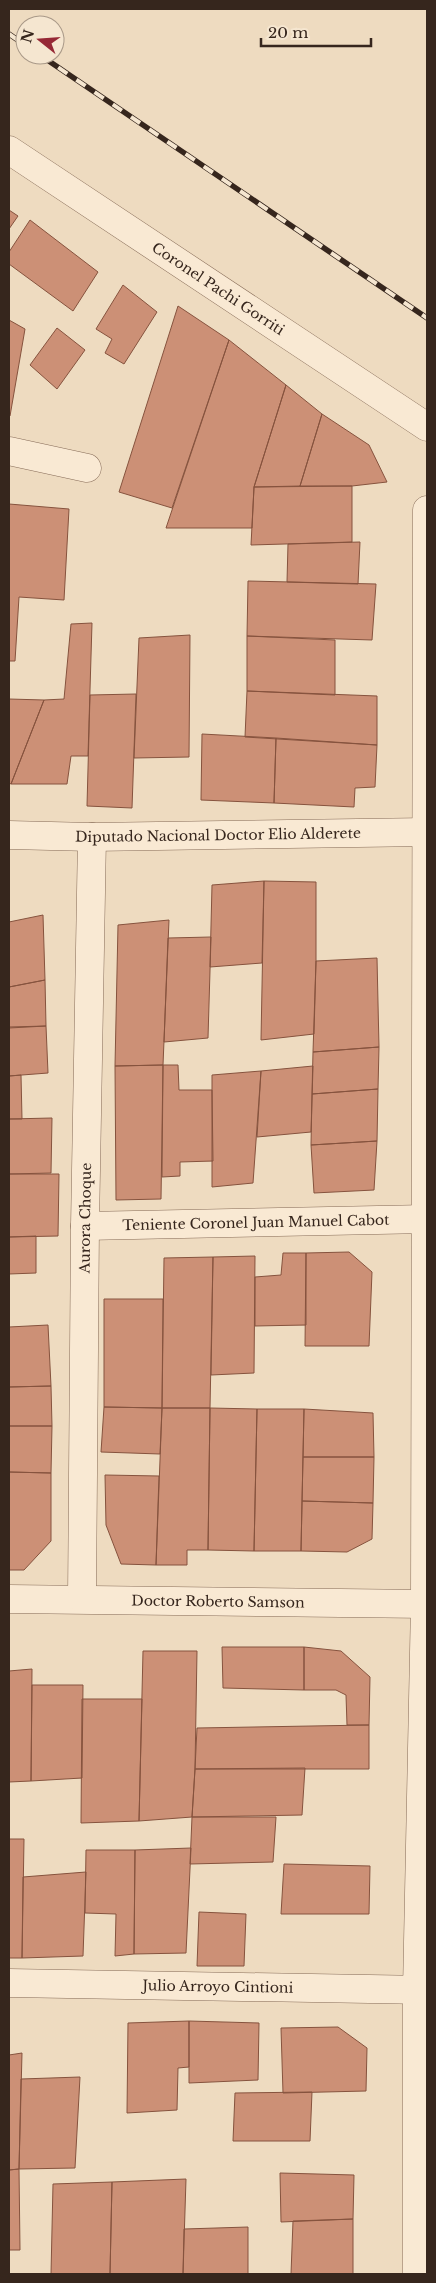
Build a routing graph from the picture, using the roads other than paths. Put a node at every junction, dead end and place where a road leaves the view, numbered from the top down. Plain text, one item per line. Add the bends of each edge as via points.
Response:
1 (9, 150) edge
2 (427, 427) edge
3 (9, 451) edge
4 (87, 468) dead end
5 (427, 510) edge
6 (426, 832) edge
7 (9, 835) edge
8 (92, 837) junction
9 (426, 1219) edge
10 (85, 1226) junction
11 (9, 1599) edge
12 (82, 1599) junction
13 (426, 1604) edge
14 (9, 1983) edge
15 (422, 1990) edge
16 (417, 2274) edge

1 - 2 street, Coronel Pachi Gorriti
3 - 4 street
5 - 6 street
6 - 8 street, Diputado Nacional Doctor Elio Alderete
6 - 9 street
7 - 8 street, Diputado Nacional Doctor Elio Alderete
8 - 10 street, Aurora Choque
9 - 10 street, Teniente Coronel Juan Manuel Cabot
9 - 13 street
10 - 12 street, Aurora Choque
11 - 12 street, Doctor Roberto Samson
12 - 13 street, Doctor Roberto Samson
13 - 15 street
14 - 15 street, Julio Arroyo Cintioni
15 - 16 street

